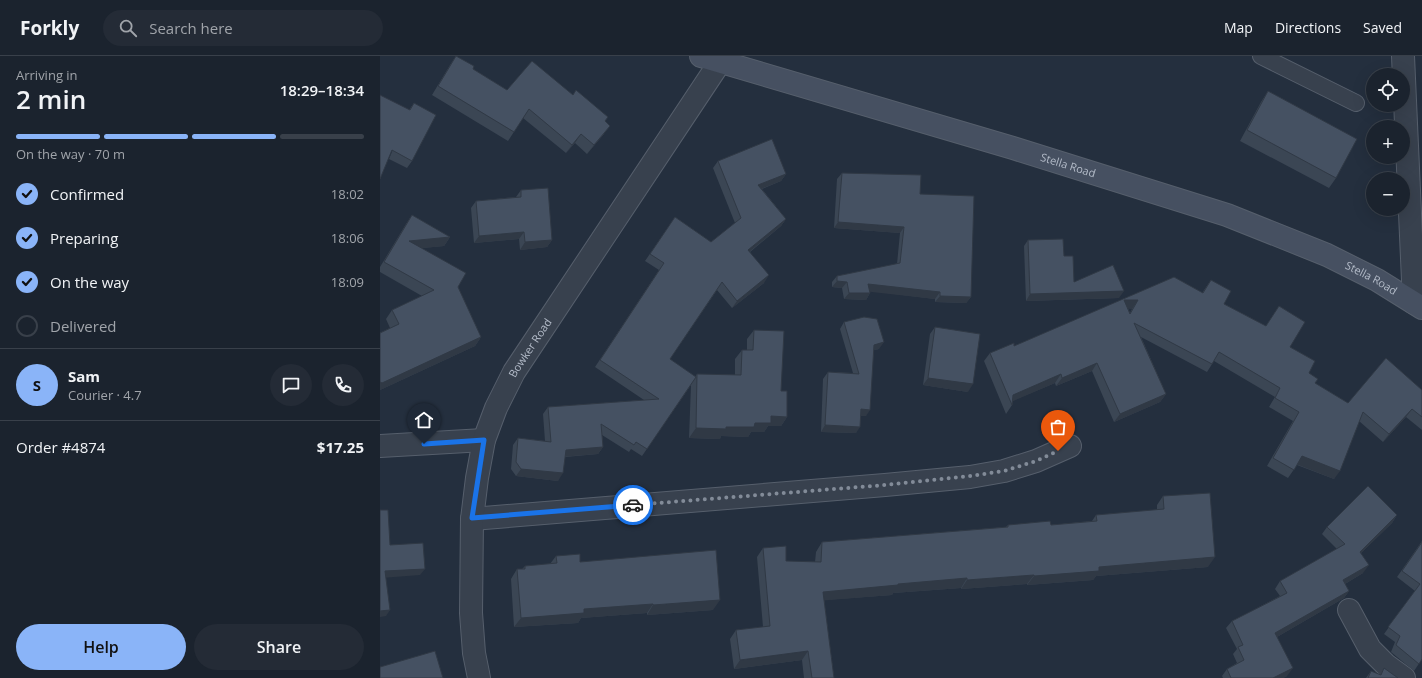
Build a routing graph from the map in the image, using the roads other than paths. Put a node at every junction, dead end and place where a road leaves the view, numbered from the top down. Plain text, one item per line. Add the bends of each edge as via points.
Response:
1 (1261, 56) edge
2 (1403, 56) edge
3 (711, 59) edge
4 (1356, 103) dead end
5 (1418, 306) edge
6 (484, 440) junction
7 (380, 446) edge
8 (1070, 446) dead end
9 (472, 518) junction
10 (1349, 610) dead end
11 (479, 678) edge
12 (1404, 678) edge

1 - 4 lane
2 - 5 street
3 - 5 main road, Stella Road via 1013,148 1227,215 1327,255 1377,280
3 - 6 street, Bowker Road via 514,372
6 - 7 street
6 - 9 street, Bowker Road
8 - 9 street via 1004,471 970,476
9 - 11 street, Bowker Road via 471,613
10 - 12 street via 1370,649

